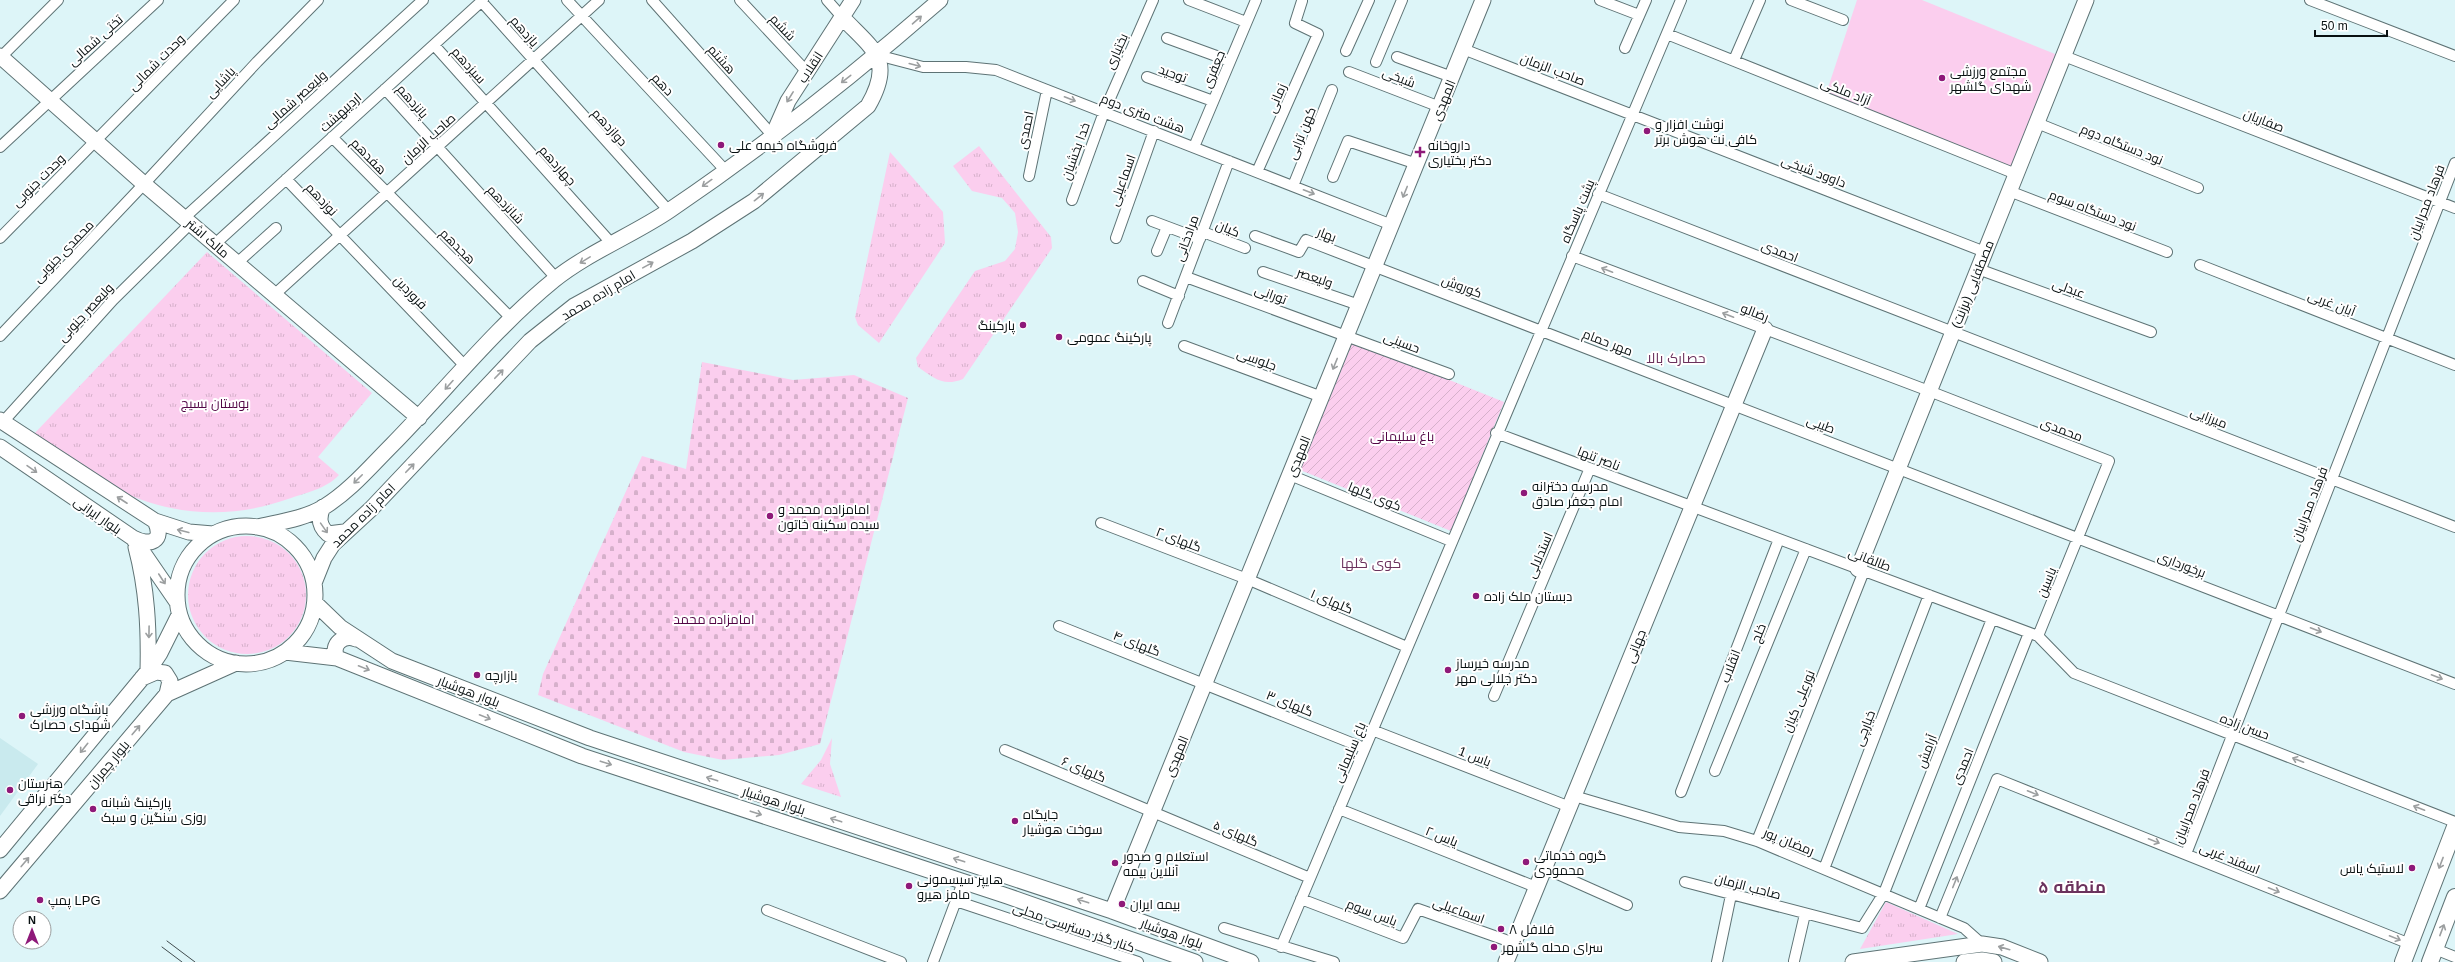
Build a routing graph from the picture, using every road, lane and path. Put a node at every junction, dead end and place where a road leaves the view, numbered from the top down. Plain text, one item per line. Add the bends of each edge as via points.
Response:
1 (58, 0) edge
2 (158, 0) edge
3 (234, 0) edge
4 (318, 0) edge
5 (423, 0) edge
6 (567, 0) edge
7 (599, 0) edge
8 (652, 0) edge
9 (740, 0) edge
10 (827, 0) edge
11 (853, 0) edge
12 (940, 0) edge
13 (1153, 0) edge
14 (1189, 0) edge
15 (1256, 0) edge
16 (1369, 0) edge
17 (1402, 0) edge
18 (1483, 0) edge
19 (1600, 0) edge
20 (1646, 0) edge
21 (1681, 0) edge
22 (1760, 0) edge
23 (1791, 0) edge
24 (2086, 0) edge
25 (2310, 0) edge
26 (482, 1) edge
27 (1302, 1) edge
28 (1639, 15) junction
29 (581, 16) junction
30 (842, 17) junction
31 (1843, 20) dead end
32 (1246, 22) junction
33 (1667, 34) junction
34 (1167, 38) dead end
35 (434, 45) junction
36 (1625, 48) dead end
37 (1463, 49) junction
38 (1346, 51) dead end
39 (877, 55) junction
40 (2064, 56) junction
41 (2455, 56) edge
42 (0, 57) edge
43 (1397, 58) dead end
44 (532, 60) junction
45 (1734, 60) junction
46 (1230, 61) junction
47 (1376, 62) dead end
48 (807, 72) junction
49 (1348, 72) dead end
50 (1147, 77) dead end
51 (1452, 77) junction
52 (386, 89) junction
53 (1047, 90) junction
54 (1332, 90) dead end
55 (49, 99) junction
56 (1213, 101) junction
57 (485, 103) junction
58 (1440, 107) junction
59 (1104, 112) junction
60 (1632, 114) junction
61 (2036, 123) junction
62 (1154, 131) junction
63 (772, 136) junction
64 (332, 137) junction
65 (95, 141) junction
66 (0, 147) edge
67 (1194, 147) junction
68 (436, 148) junction
69 (1229, 161) junction
70 (2455, 163) edge
71 (1417, 164) junction
72 (725, 170) junction
73 (1257, 172) junction
74 (2016, 174) junction
75 (1029, 176) dead end
76 (1333, 177) dead end
77 (286, 180) junction
78 (144, 184) junction
79 (1293, 186) junction
80 (2198, 188) dead end
81 (2009, 191) junction
82 (386, 193) junction
83 (1598, 194) junction
84 (1072, 200) dead end
85 (2440, 202) junction
86 (2455, 208) edge
87 (669, 211) junction
88 (188, 220) junction
89 (1152, 221) dead end
90 (1392, 225) junction
91 (1167, 227) junction
92 (276, 228) dead end
93 (1201, 235) junction
94 (339, 236) junction
95 (1254, 236) dead end
96 (0, 238) edge
97 (1116, 238) dead end
98 (215, 244) junction
99 (612, 244) junction
100 (1245, 248) dead end
101 (1157, 251) dead end
102 (1985, 252) junction
103 (2167, 252) dead end
104 (1572, 256) junction
105 (237, 263) junction
106 (2200, 265) dead end
107 (1375, 266) junction
108 (1978, 269) junction
109 (1263, 272) dead end
110 (1186, 277) junction
111 (556, 278) junction
112 (1143, 281) dead end
113 (274, 295) junction
114 (1179, 296) junction
115 (1359, 306) junction
116 (511, 318) junction
117 (1168, 324) dead end
118 (1765, 329) junction
119 (1540, 330) junction
120 (1953, 332) junction
121 (2151, 332) dead end
122 (1347, 335) junction
123 (0, 336) edge
124 (2387, 338) junction
125 (1184, 346) dead end
126 (2455, 365) edge
127 (466, 366) junction
128 (1449, 374) dead end
129 (1929, 391) junction
130 (1322, 397) junction
131 (1734, 404) junction
132 (419, 418) junction
133 (1, 421) edge
134 (1496, 433) junction
135 (0, 447) edge
136 (1590, 468) junction
137 (1899, 468) junction
138 (1290, 476) junction
139 (2332, 479) junction
140 (323, 507) junction
141 (1692, 507) junction
142 (155, 521) junction
143 (1102, 523) dead end
144 (257, 527) junction
145 (2455, 527) edge
146 (344, 532) junction
147 (213, 534) junction
148 (133, 538) junction
149 (2078, 538) junction
150 (1779, 539) junction
151 (1451, 541) junction
152 (1806, 549) junction
153 (1861, 570) junction
154 (1248, 579) junction
155 (314, 582) junction
156 (1929, 595) junction
157 (315, 603) junction
158 (178, 609) junction
159 (2279, 616) junction
160 (1992, 619) junction
161 (1059, 626) dead end
162 (2034, 634) junction
163 (356, 638) junction
164 (1406, 647) junction
165 (286, 652) junction
166 (337, 658) junction
167 (236, 663) junction
168 (144, 675) junction
169 (1205, 683) junction
170 (2455, 684) edge
171 (167, 694) junction
172 (1494, 696) dead end
173 (1372, 730) junction
174 (2233, 735) junction
175 (1364, 748) junction
176 (1005, 750) dead end
177 (1715, 771) dead end
178 (1681, 792) dead end
179 (1572, 801) junction
180 (1339, 809) junction
181 (1153, 812) junction
182 (2455, 822) edge
183 (2455, 827) edge
184 (1757, 841) junction
185 (0, 850) edge
186 (2186, 854) junction
187 (1544, 868) junction
188 (1824, 869) junction
189 (1310, 878) junction
190 (963, 882) junction
191 (1685, 882) dead end
192 (1536, 887) junction
193 (0, 891) edge
194 (1884, 893) junction
195 (1731, 895) junction
196 (2455, 897) edge
197 (1301, 899) junction
198 (956, 901) junction
199 (1627, 906) dead end
200 (1418, 909) joint
201 (1919, 909) junction
202 (767, 910) dead end
203 (1112, 911) junction
204 (1805, 914) junction
205 (1940, 918) junction
206 (1224, 928) dead end
207 (1514, 943) junction
208 (1982, 944) junction
209 (2410, 944) junction
210 (1281, 947) junction
211 (2432, 956) edge
212 (2455, 957) edge
213 (1794, 961) dead end
214 (901, 962) edge
215 (933, 962) edge
216 (1138, 962) edge
217 (1195, 962) edge
218 (1251, 962) edge
219 (1334, 962) edge
220 (1506, 962) edge
221 (1717, 962) edge
222 (1853, 962) edge
223 (1964, 962) edge
224 (1994, 962) edge
225 (2040, 962) edge
226 (2403, 962) edge

1 - 42 street
2 - 55 street, تختی شمالی
3 - 65 street, وحدت شمالی
4 - 78 street, پاشایی
5 - 88 street, ولیعصر شمالی
6 - 29 street, دهم
7 - 29 street, صاحب الزمان
8 - 63 street, هشتم
9 - 48 street, ششم
10 - 30 street
11 - 30 street, انقلاب
39 -> 12 street
13 - 59 street, بختیاری
14 - 32 street
15 - 32 street, جعفری
16 - 38 street
17 - 47 street
18 - 37 street, المهدی
19 - 28 street
20 - 28 street
21 - 33 street, پشت پاسگاه
22 - 45 street
23 - 31 street
24 - 40 street, مصطفایی (برزنت)
25 - 41 street
26 - 35 street, اردیبهشت
26 - 44 street, یازدهم
27 - 73 street, زمانی via 1295,22 1318,34
28 - 36 street
29 - 44 street, صاحب الزمان
29 - 72 street, دهم
30 - 39 street
30 - 48 street, انقلاب
32 - 46 street, جعفری
33 - 45 street, آزاد ملکی
33 - 60 street, پشت پاسگاه
34 - 46 street
35 - 52 street, اردیبهشت
35 - 57 street, سیزدهم
37 - 51 street, المهدی
37 - 60 street, صاحب الزمان
39 -> 53 street, هشت متری دوم via 922,67 996,70
39 -> 63 street
146 -> 39 street, امام زاده محمد via 371,509 530,341 574,306 692,241 754,201 868,106 878,89 881,76
40 - 61 street, مصطفایی (برزنت)
40 - 85 street, صفاریان
42 - 55 street, مالک اشتر
43 - 51 street
44 - 57 street, صاحب الزمان
44 - 87 street, دوازدهم
45 - 74 street, آزاد ملکی
46 - 56 street, جعفری
48 -> 63 street, انقلاب via 788,101
49 - 58 street, شیخی
50 - 56 street, توحید
51 - 58 street, المهدی
52 - 64 street, اردیبهشت
52 - 68 street, پانزدهم
53 -> 59 street, هشت متری دوم
53 - 75 street, احمدی
54 - 79 street, کهن ترابی
55 - 65 street, مالک اشتر
55 - 66 street, تختی شمالی
56 - 67 street, جعفری
57 - 68 street, صاحب الزمان
57 - 99 street, چهاردهم
58 - 71 street, المهدی
59 - 62 street, هشت متری دوم
59 - 84 street, خدا بخشیان
60 - 83 street, پشت پاسگاه
60 - 102 street, داوود شیخی
61 - 74 street, مصطفایی (برزنت)
61 - 80 street, نود دستگاه دوم
62 - 67 street, هشت متری دوم
62 - 97 street, اسماعیلی
63 - 72 street
64 - 77 street, اردیبهشت
64 - 82 street, هفدهم
65 - 78 street, مالک اشتر
65 - 96 street, وحدت جنوبی
67 - 69 street, هشت متری دوم
68 - 82 street, صاحب الزمان
68 - 111 street, شانزدهم
69 - 73 street, هشت متری دوم
69 - 93 street, مرادخانی
70 - 85 street, فرهاد محرابیان
71 - 76 street via 1348,141
71 -> 90 street, المهدی
72 -> 87 street
73 - 79 street, هشت متری دوم
74 - 81 street, مصطفایی (برزنت)
77 - 94 street, نوزدهم
77 - 98 street, اردیبهشت
78 - 88 street, مالک اشتر
78 - 123 street, محمدی جنوبی
79 -> 90 street, هشت متری دوم
81 - 102 street, مصطفایی (برزنت)
81 - 103 street, نود دستگاه سوم
82 - 94 street, صاحب الزمان
82 - 116 street, هجدهم
83 - 104 street, پشت پاسگاه
83 - 120 street, احمدی
85 - 86 street, صفاریان
85 - 124 street, فرهاد محرابیان
87 - 99 street
88 - 98 street, مالک اشتر
88 - 133 street, ولیعصر جنوبی
89 - 91 street, کیان
90 - 107 street, المهدی
91 - 93 street, کیان
91 - 101 street
92 - 105 street
93 - 100 street, کیان
93 - 110 street, مرادخانی
94 - 113 street, صاحب الزمان
94 - 127 street, فروردین
95 - 107 street, بهار via 1299,252 1306,240
98 - 105 street, مالک اشتر
99 -> 111 street
102 - 108 street, مصطفایی (برزنت)
118 -> 104 street, رضالو
104 - 119 street, پشت پاسگاه
105 - 113 street, مالک اشتر
106 - 124 street, آبان غربی
107 - 115 street, المهدی
107 - 119 street, کوروش
108 - 120 street, مصطفایی (برزنت)
108 - 121 street, عبدلی
109 - 115 street, ولیعصر
110 - 114 street, مرادخانی
110 - 122 street, تورانی
111 - 116 street
112 - 114 street
113 - 132 street, مالک اشتر
114 - 117 street, مرادخانی
115 - 122 street, المهدی
116 - 127 street
118 - 129 street, رضالو
118 - 131 street, جهانی
119 - 131 street, مهر حمام
119 - 134 street, پشت پاسگاه
120 - 129 street, مصطفایی (برزنت)
120 - 139 street, میرزایی
122 - 128 street, حسینی
122 -> 130 street, المهدی
124 - 126 street, آبان غربی
124 - 139 street, فرهاد محرابیان
125 - 130 street, جلوسی
127 -> 132 street
129 - 137 street, مصطفایی (برزنت)
129 - 149 street, محمدی via 2109,462
130 - 138 street, المهدی
131 - 137 street, طیبی
131 - 141 street, جهانی
132 -> 140 street via 350,488
142 -> 133 street, بلوار ایرانی
134 - 136 street, ناصر تنها
134 - 151 street, باغ سلیمانی
135 -> 148 street, بلوار ایرانی
136 - 141 street, ناصر تنها
136 - 172 street, استدلالی
137 - 149 street, برخورداری
137 - 153 street, مصطفایی (برزنت)
138 - 151 street, کوی گلها
138 - 154 street, المهدی
139 - 145 street, میرزایی
139 - 159 street, فرهاد محرابیان
140 - 144 street via 305,515
140 -> 146 street via 319,519 324,530 328,534
141 - 150 street, طالقانی
141 - 179 street, جهانی
147 -> 142 street, بلوار ایرانی via 189,532
142 - 148 street via 158,537 154,541 142,543
143 - 154 street, گلهای ۲
144 - 147 street via 234,527
144 - 155 street via 283,537 294,546 310,569
146 - 155 street, امام زاده محمد via 324,558
147 - 158 street via 196,547 181,570 177,586
148 -> 158 street, بلوار ایرانی
148 -> 168 street via 148,600 149,627
149 - 159 street, برخورداری
149 - 162 street, یاسین
150 - 152 street, طالقانی
150 - 178 street, انقلاب
151 - 164 street, باغ سلیمانی
152 - 153 street, طالقانی
152 - 177 street, خلج
153 - 156 street, طالقانی
153 - 184 street, نورعلی کیان
154 - 164 street, گلهای ۱
154 - 169 street, المهدی
155 - 157 street
156 - 160 street, طالقانی
156 - 188 street, خیارچی
157 - 163 street, بلوار هوشیار via 335,623
157 - 165 street via 300,638
158 - 167 street via 185,629 195,642 220,659
158 - 168 street via 160,654
159 -> 170 street, برخورداری
159 - 174 street, فرهاد محرابیان
160 - 162 street, طالقانی
160 - 194 street, آرامش
161 - 169 street, گلهای ۴
162 - 174 street, حسن زاده via 2074,673
162 - 201 street, احمدی
163 - 166 street via 347,637 339,641 335,650
203 -> 163 street, بلوار هوشیار via 590,738 392,661
164 - 173 street, باغ سلیمانی
165 - 166 street, بلوار هوشیار
165 - 167 street via 253,664
166 -> 190 street, بلوار هوشیار via 582,756
167 - 171 street, بلوار چمران
168 - 171 street via 165,673 170,681
168 -> 185 street
169 - 175 street, گلهای ۳
169 - 181 street, المهدی
193 -> 171 street, بلوار چمران
173 - 175 street, باغ سلیمانی
173 - 179 street, یاس 1
182 -> 174 street, حسن زاده
174 - 186 street, فرهاد محرابیان
175 - 180 street, باغ سلیمانی
176 - 181 street, گلهای ۶
179 - 184 street, رمضان پور via 1680,828 1724,831
179 - 187 street, جهانی
180 - 189 street, باغ سلیمانی
180 - 192 street, یاس ۲
181 - 189 street, گلهای ۵
181 - 203 street, المهدی
183 -> 209 main road
184 - 188 street, رمضان پور
205 -> 186 street, اسفند غربی via 1997,778
186 -> 209 street, اسفند غربی
187 - 192 street, جهانی
187 - 199 street
188 - 194 street, رمضان پور
189 - 197 street, باغ سلیمانی
190 - 198 street
190 - 217 street, بلوار هوشیار
191 - 195 street, صاحب الزمان
192 - 207 street, جهانی
194 - 201 street, رمضان پور
194 - 204 street, صاحب الزمان via 1862,928
195 - 204 street, صاحب الزمان
195 - 221 street
211 -> 196 main road
197 - 200 street, یاس سوم via 1403,938
197 - 210 street, باغ سلیمانی
198 - 215 street
198 - 216 street, کنار گذر دسترسی محلی
200 - 207 street, اسماعیلی
201 - 205 street, رمضان پور
202 - 214 street
203 - 218 street, بلوار هوشیار
204 - 213 street
205 - 208 street, رمضان پور via 1964,928
206 - 210 street
207 - 220 street, جهانی
208 - 222 street
225 -> 208 street via 2002,947
209 - 226 main road
210 - 219 street
211 - 212 street
223 - 224 street

